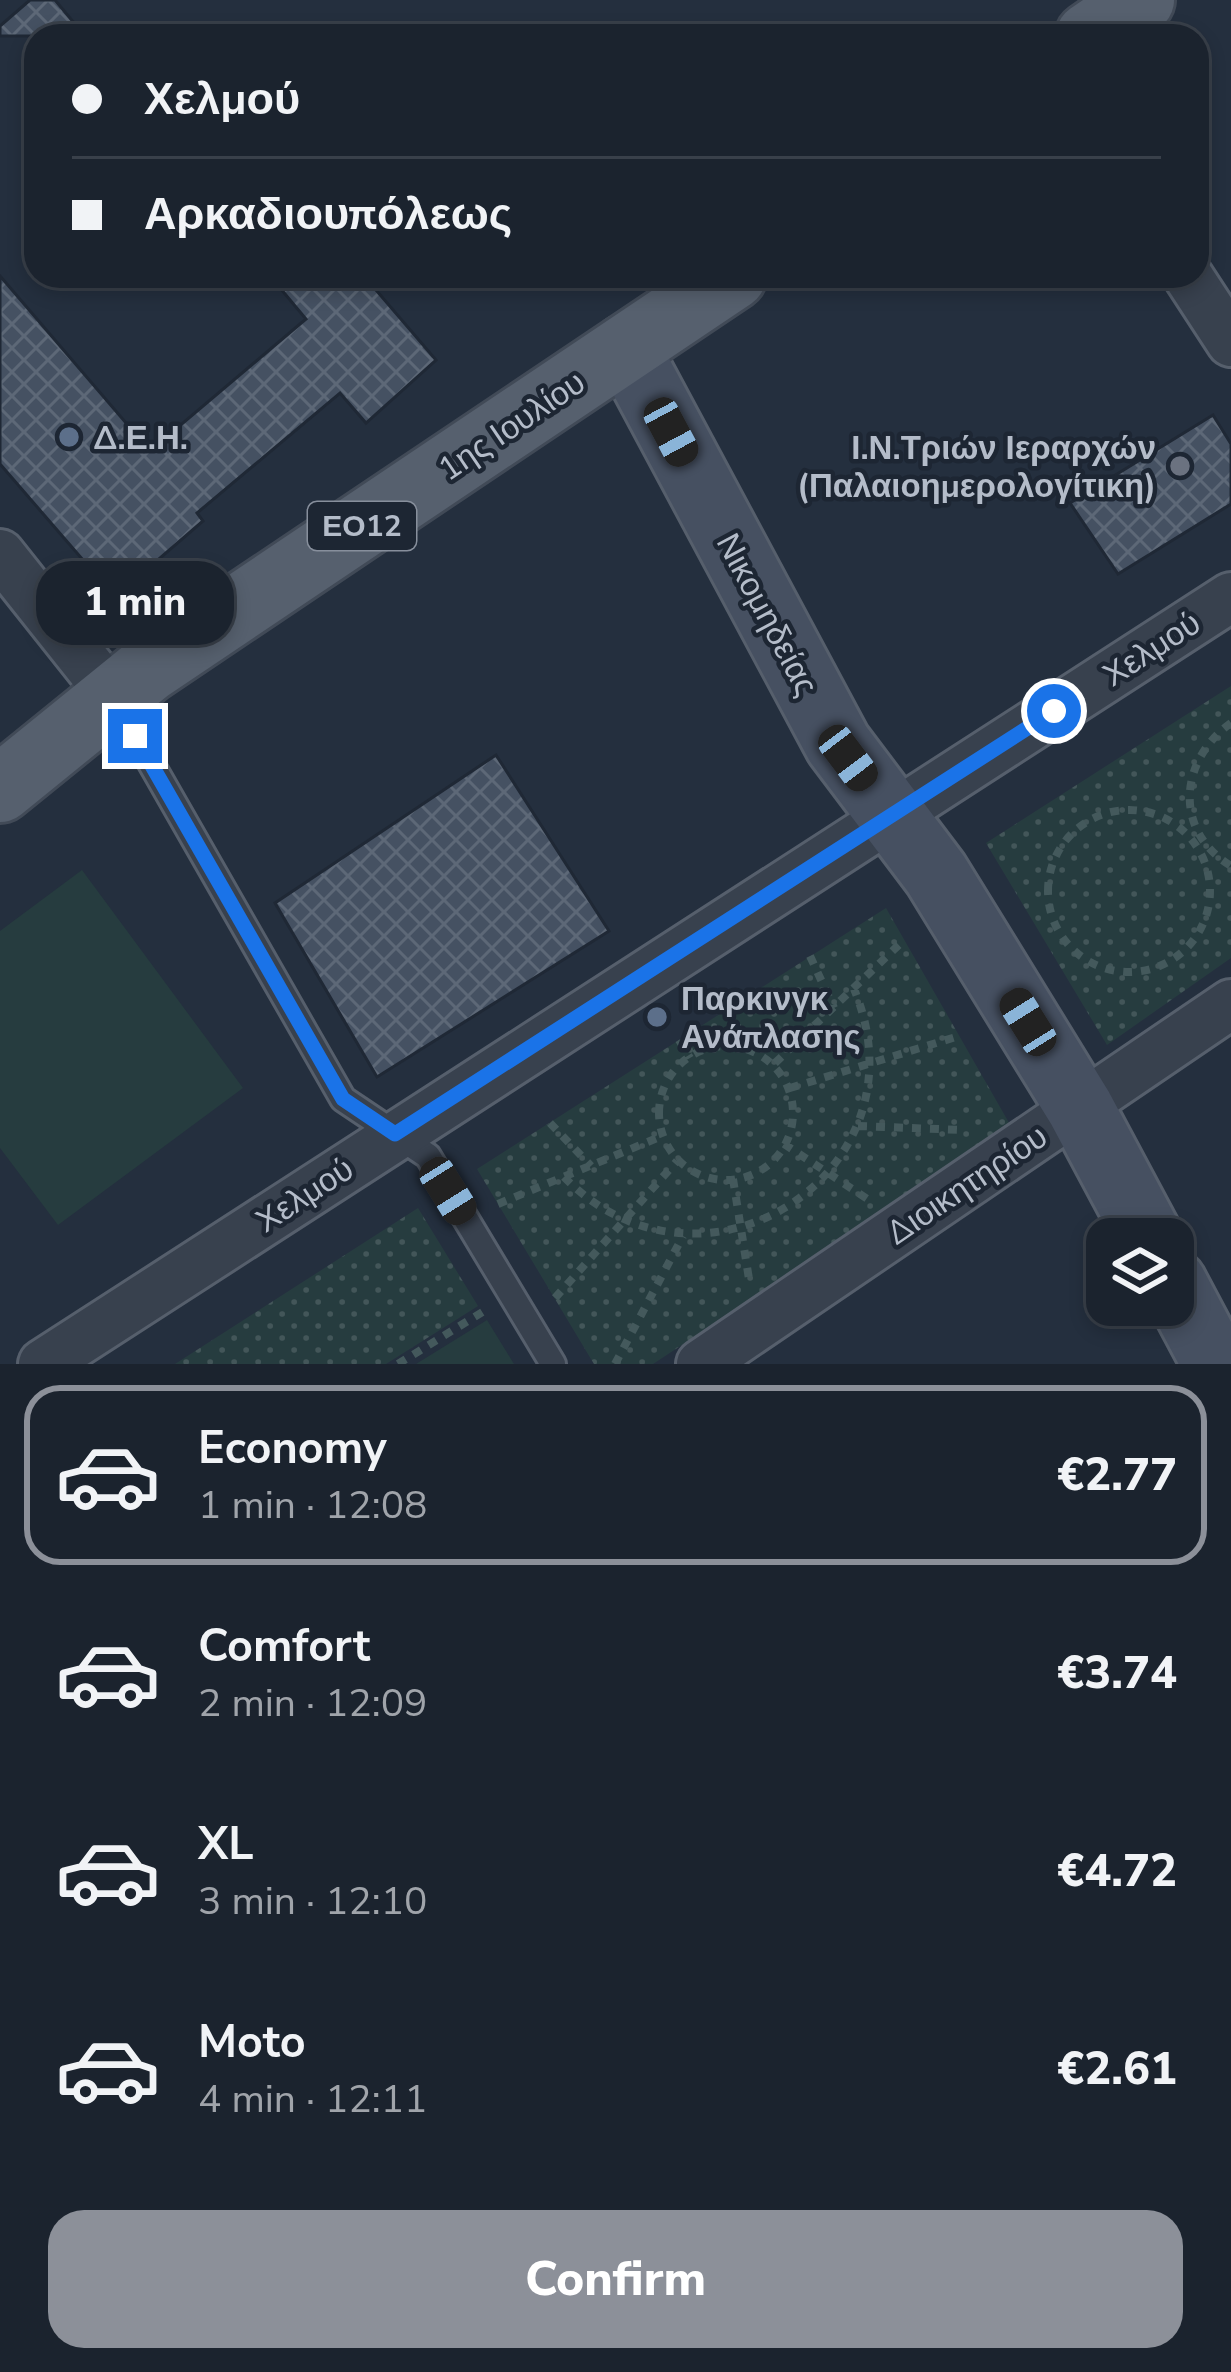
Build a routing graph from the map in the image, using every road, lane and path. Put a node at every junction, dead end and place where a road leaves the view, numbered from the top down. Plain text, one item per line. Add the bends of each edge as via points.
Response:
1 (1141, 0) edge
2 (1106, 24) edge
3 (716, 288) edge
4 (1196, 288) edge
5 (1231, 342) edge
6 (626, 348) junction
7 (0, 554) edge
8 (1231, 597) edge
9 (112, 695) junction
10 (1231, 723) edge
11 (0, 789) edge
12 (892, 815) junction
13 (1199, 842) junction
14 (1231, 866) edge
15 (1061, 935) junction
16 (904, 940) dead end
17 (1047, 945) dead end
18 (810, 956) dead end
19 (854, 988) junction
20 (1231, 1004) edge
21 (834, 1008) junction
22 (959, 1036) dead end
23 (679, 1040) dead end
24 (690, 1058) junction
25 (775, 1063) junction
26 (871, 1063) junction
27 (790, 1088) junction
28 (1080, 1108) junction
29 (550, 1123) dead end
30 (858, 1126) junction
31 (984, 1131) dead end
32 (395, 1134) junction
33 (662, 1136) junction
34 (784, 1144) junction
35 (677, 1162) junction
36 (591, 1166) junction
37 (827, 1172) junction
38 (563, 1177) junction
39 (733, 1179) junction
40 (498, 1204) dead end
41 (885, 1210) dead end
42 (1139, 1218) edge
43 (625, 1221) junction
44 (740, 1227) junction
45 (683, 1236) junction
46 (511, 1293) junction
47 (555, 1298) dead end
48 (752, 1298) dead end
49 (1194, 1323) edge
50 (101, 1349) edge
51 (44, 1364) edge
52 (398, 1364) edge
53 (553, 1364) edge
54 (615, 1364) edge
55 (700, 1364) edge
56 (1216, 1364) edge

1 - 2 main road
3 - 6 main road, 1ης Ιουλίου / ΕΟ12
4 - 5 street
6 - 9 main road, 1ης Ιουλίου / ΕΟ12
6 - 12 street, Νικομηδείας via 827,726
7 - 9 street
8 - 12 street, Χελμού
9 - 11 main road, 1ης Ιουλίου / ΕΟ12
9 - 32 lane via 343,1099
10 - 13 path via 1204,746 1189,780
12 - 28 street, Νικομηδείας
12 - 32 street, Χελμού
13 - 14 path
13 - 15 path via 1145,811 1092,818 1064,842 1049,875
13 - 15 path via 1210,905 1182,952 1150,969 1114,970 1081,956
15 - 17 path
16 - 19 path
18 - 21 path
19 - 21 path
19 - 26 path
20 - 28 street, Διοικητηρίου
21 - 25 path
22 - 26 path
23 - 24 path
24 - 25 path via 732,1046
24 - 33 path via 665,1089
25 - 27 path
26 - 27 path
26 - 30 path
27 - 34 path
28 - 42 street, Νικομηδείας
28 - 55 street, Διοικητηρίου
29 - 36 path
30 - 31 path
30 - 37 path
32 - 46 lane via 428,1156
32 - 50 street, Χελμού
33 - 35 path
33 - 36 path
34 - 37 path
34 - 39 path via 765,1166
35 - 39 path via 702,1176
35 - 43 path
36 - 38 path
37 - 41 path
37 - 44 path via 796,1202
38 - 40 path
38 - 43 path
39 - 44 path
43 - 45 path
43 - 47 path
44 - 45 path
44 - 48 path
45 - 54 path
46 - 52 path
46 - 53 lane
49 - 56 street
50 - 51 street, Χελμού

